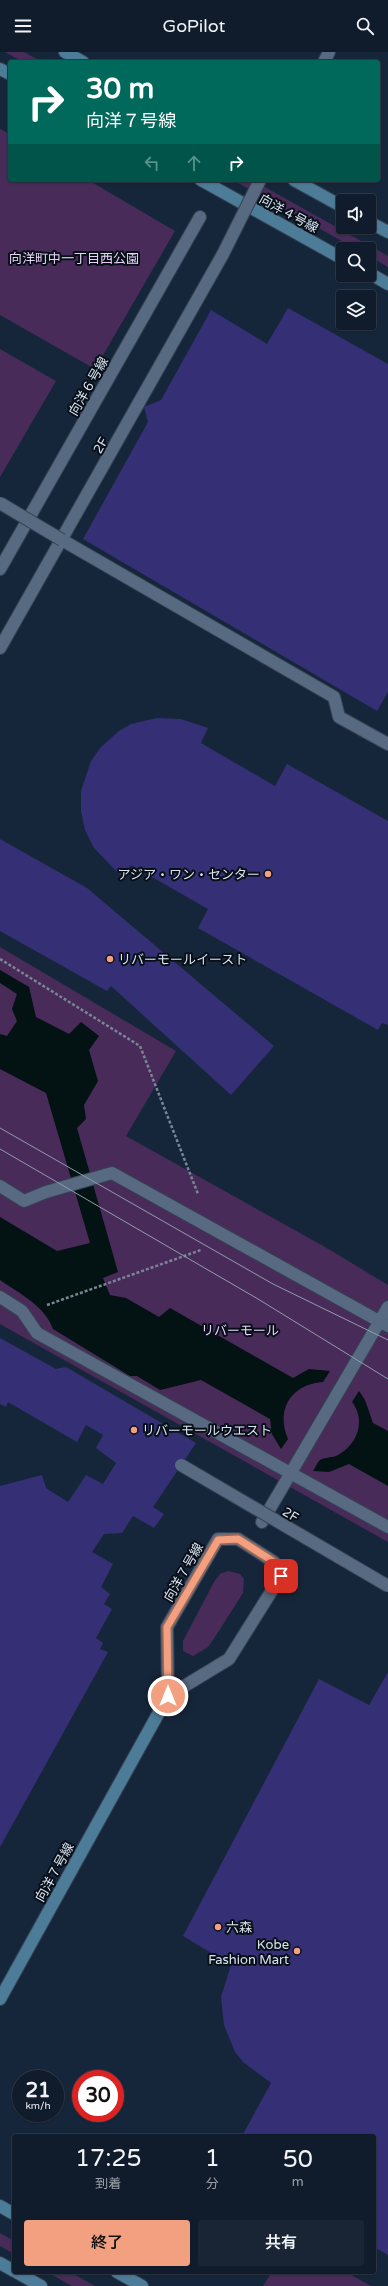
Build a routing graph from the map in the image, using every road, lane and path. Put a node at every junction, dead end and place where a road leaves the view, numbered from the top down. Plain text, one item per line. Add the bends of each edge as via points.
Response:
1 (65, 52) edge
2 (79, 60) edge
3 (205, 182) edge
4 (259, 182) edge
5 (298, 182) edge
6 (336, 203) edge
7 (200, 217) dead end
8 (376, 226) edge
9 (388, 232) edge
10 (336, 255) edge
11 (376, 277) edge
12 (388, 284) edge
13 (0, 503) edge
14 (62, 540) junction
15 (0, 569) edge
16 (0, 648) edge
17 (388, 744) edge
18 (0, 959) edge
19 (0, 1186) edge
20 (208, 1226) junction
21 (231, 1239) junction
22 (0, 1297) edge
23 (42, 1307) dead end
24 (388, 1307) edge
25 (384, 1323) edge
26 (180, 1465) dead end
27 (290, 1474) junction
28 (262, 1522) dead end
29 (388, 1527) edge
30 (388, 1586) edge
31 (168, 1696) junction
32 (0, 1999) edge
33 (0, 2206) edge
34 (12, 2213) edge
35 (0, 2263) edge
36 (12, 2270) edge
37 (19, 2274) edge
38 (121, 2274) edge
39 (41, 2286) edge
40 (142, 2286) edge

1 - 2 street
3 - 10 street, 向洋４号線
4 - 14 street, 2F, bridge via 223,254
5 - 6 street
7 - 15 street, 向洋６号線
8 - 9 street
11 - 12 street
13 - 14 street, bridge
14 - 16 street, 2F
14 - 17 street via 334,697 339,717
18 - 20 path via 140,1046 200,1199
19 - 20 street via 24,1201 112,1173
20 - 21 street
21 - 23 path via 112,1284
21 - 25 street
22 - 27 street via 22,1311 37,1333
24 - 25 street
25 - 27 street
26 - 30 street, 2F, bridge
27 - 28 street
27 - 29 street
31 - 31 street, 向洋７号線 via 167,1627 218,1540 238,1539 274,1562 281,1576 229,1658
31 - 32 street, 向洋７号線
33 - 34 street
35 - 36 street
37 - 39 street
38 - 40 street

